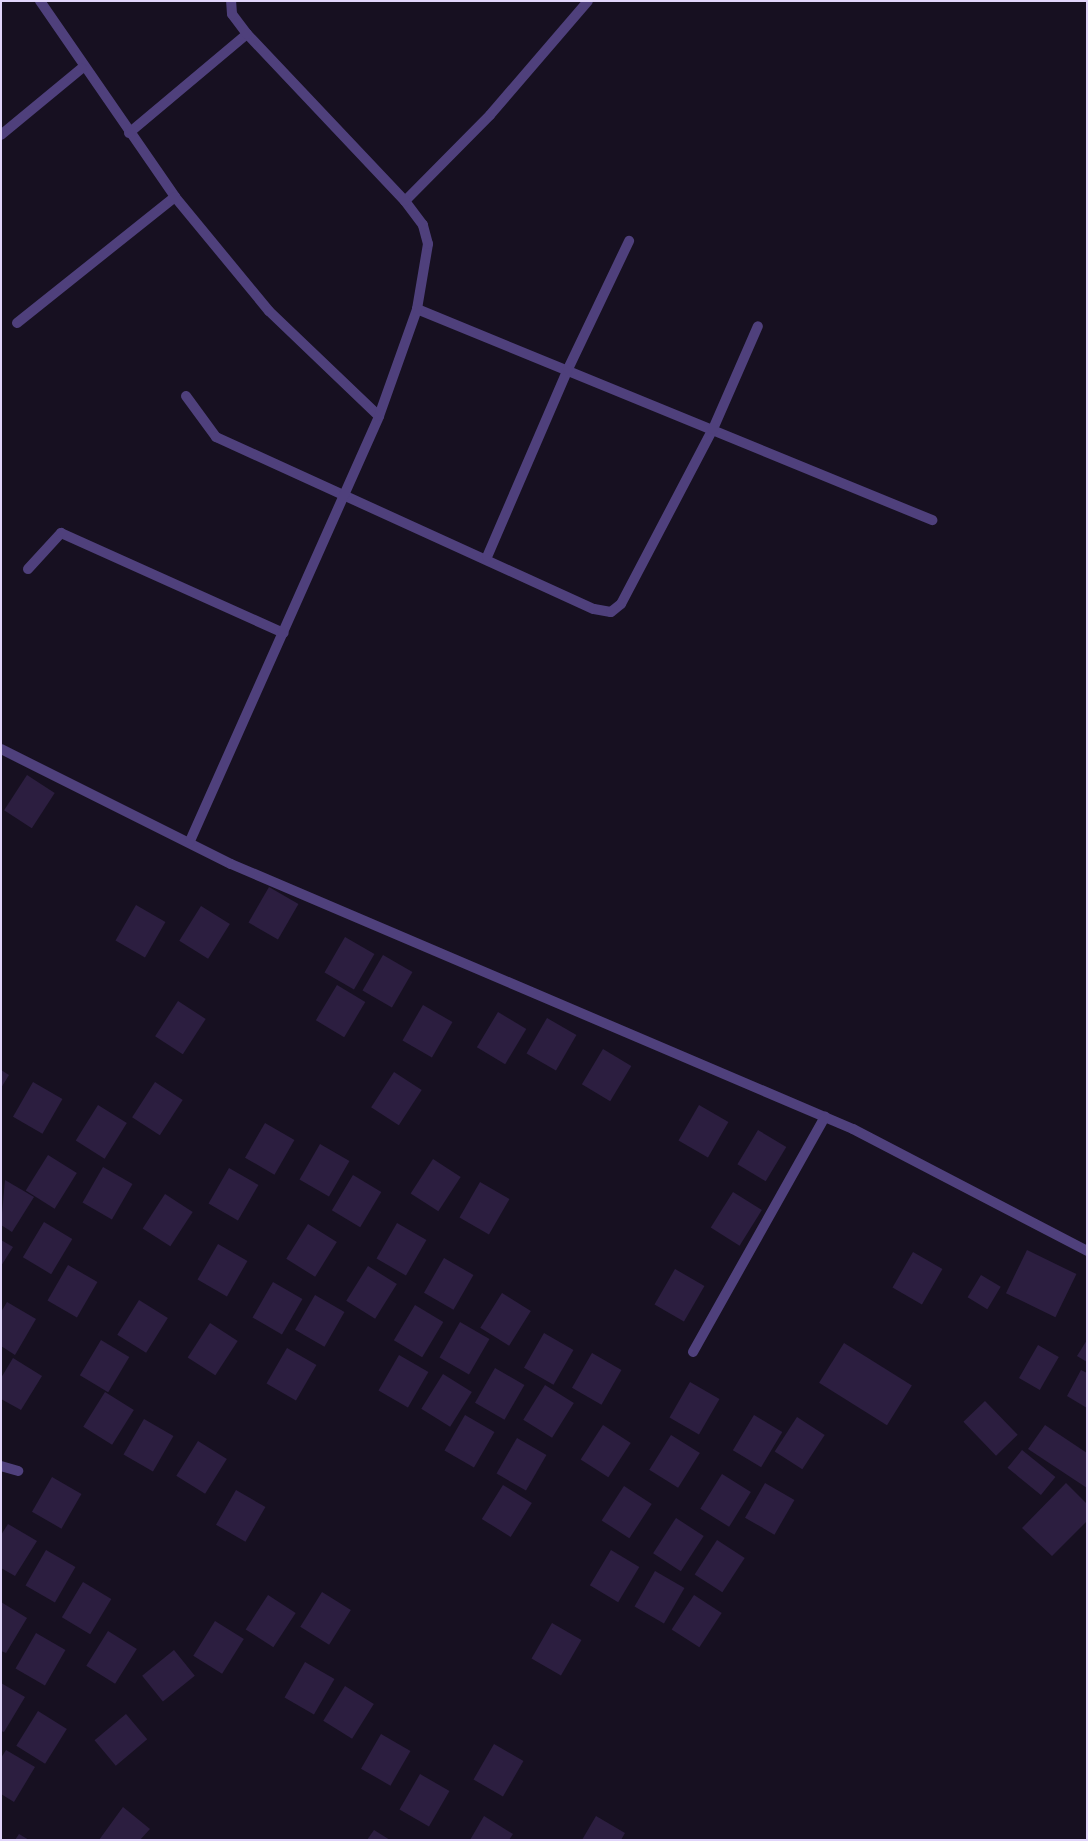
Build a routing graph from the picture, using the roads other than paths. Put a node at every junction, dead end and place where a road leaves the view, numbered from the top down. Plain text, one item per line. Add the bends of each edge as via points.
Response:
1 (40, 1) edge
2 (231, 1) edge
3 (588, 1) edge
4 (247, 34) junction
5 (82, 68) junction
6 (129, 133) junction
7 (1, 134) edge
8 (175, 197) junction
9 (405, 201) junction
10 (629, 241) dead end
11 (417, 309) junction
12 (17, 323) dead end
13 (758, 326) dead end
14 (568, 369) junction
15 (186, 396) dead end
16 (380, 416) junction
17 (713, 429) junction
18 (343, 494) junction
19 (932, 520) dead end
20 (487, 557) junction
21 (28, 569) dead end
22 (284, 633) junction
23 (1, 749) edge
24 (190, 841) junction
25 (825, 1117) junction
26 (1087, 1251) edge
27 (693, 1352) dead end
28 (1, 1466) edge
29 (18, 1471) dead end

1 - 5 street
2 - 4 street via 232,14
3 - 9 street via 490,115
4 - 6 street
4 - 9 street
5 - 6 street
5 - 7 street
6 - 8 street
8 - 12 street
8 - 16 street via 270,311
9 - 11 street via 423,225 428,244
10 - 14 street
11 - 14 street
11 - 16 street
13 - 17 street
14 - 17 street
14 - 20 street
15 - 18 street via 216,436
16 - 18 street
17 - 19 street
17 - 20 street via 621,604 611,612 594,610
18 - 20 street
18 - 22 street
21 - 22 street via 61,533
22 - 24 street
23 - 24 street
24 - 25 street via 231,864
25 - 26 street
25 - 27 street
28 - 29 street

